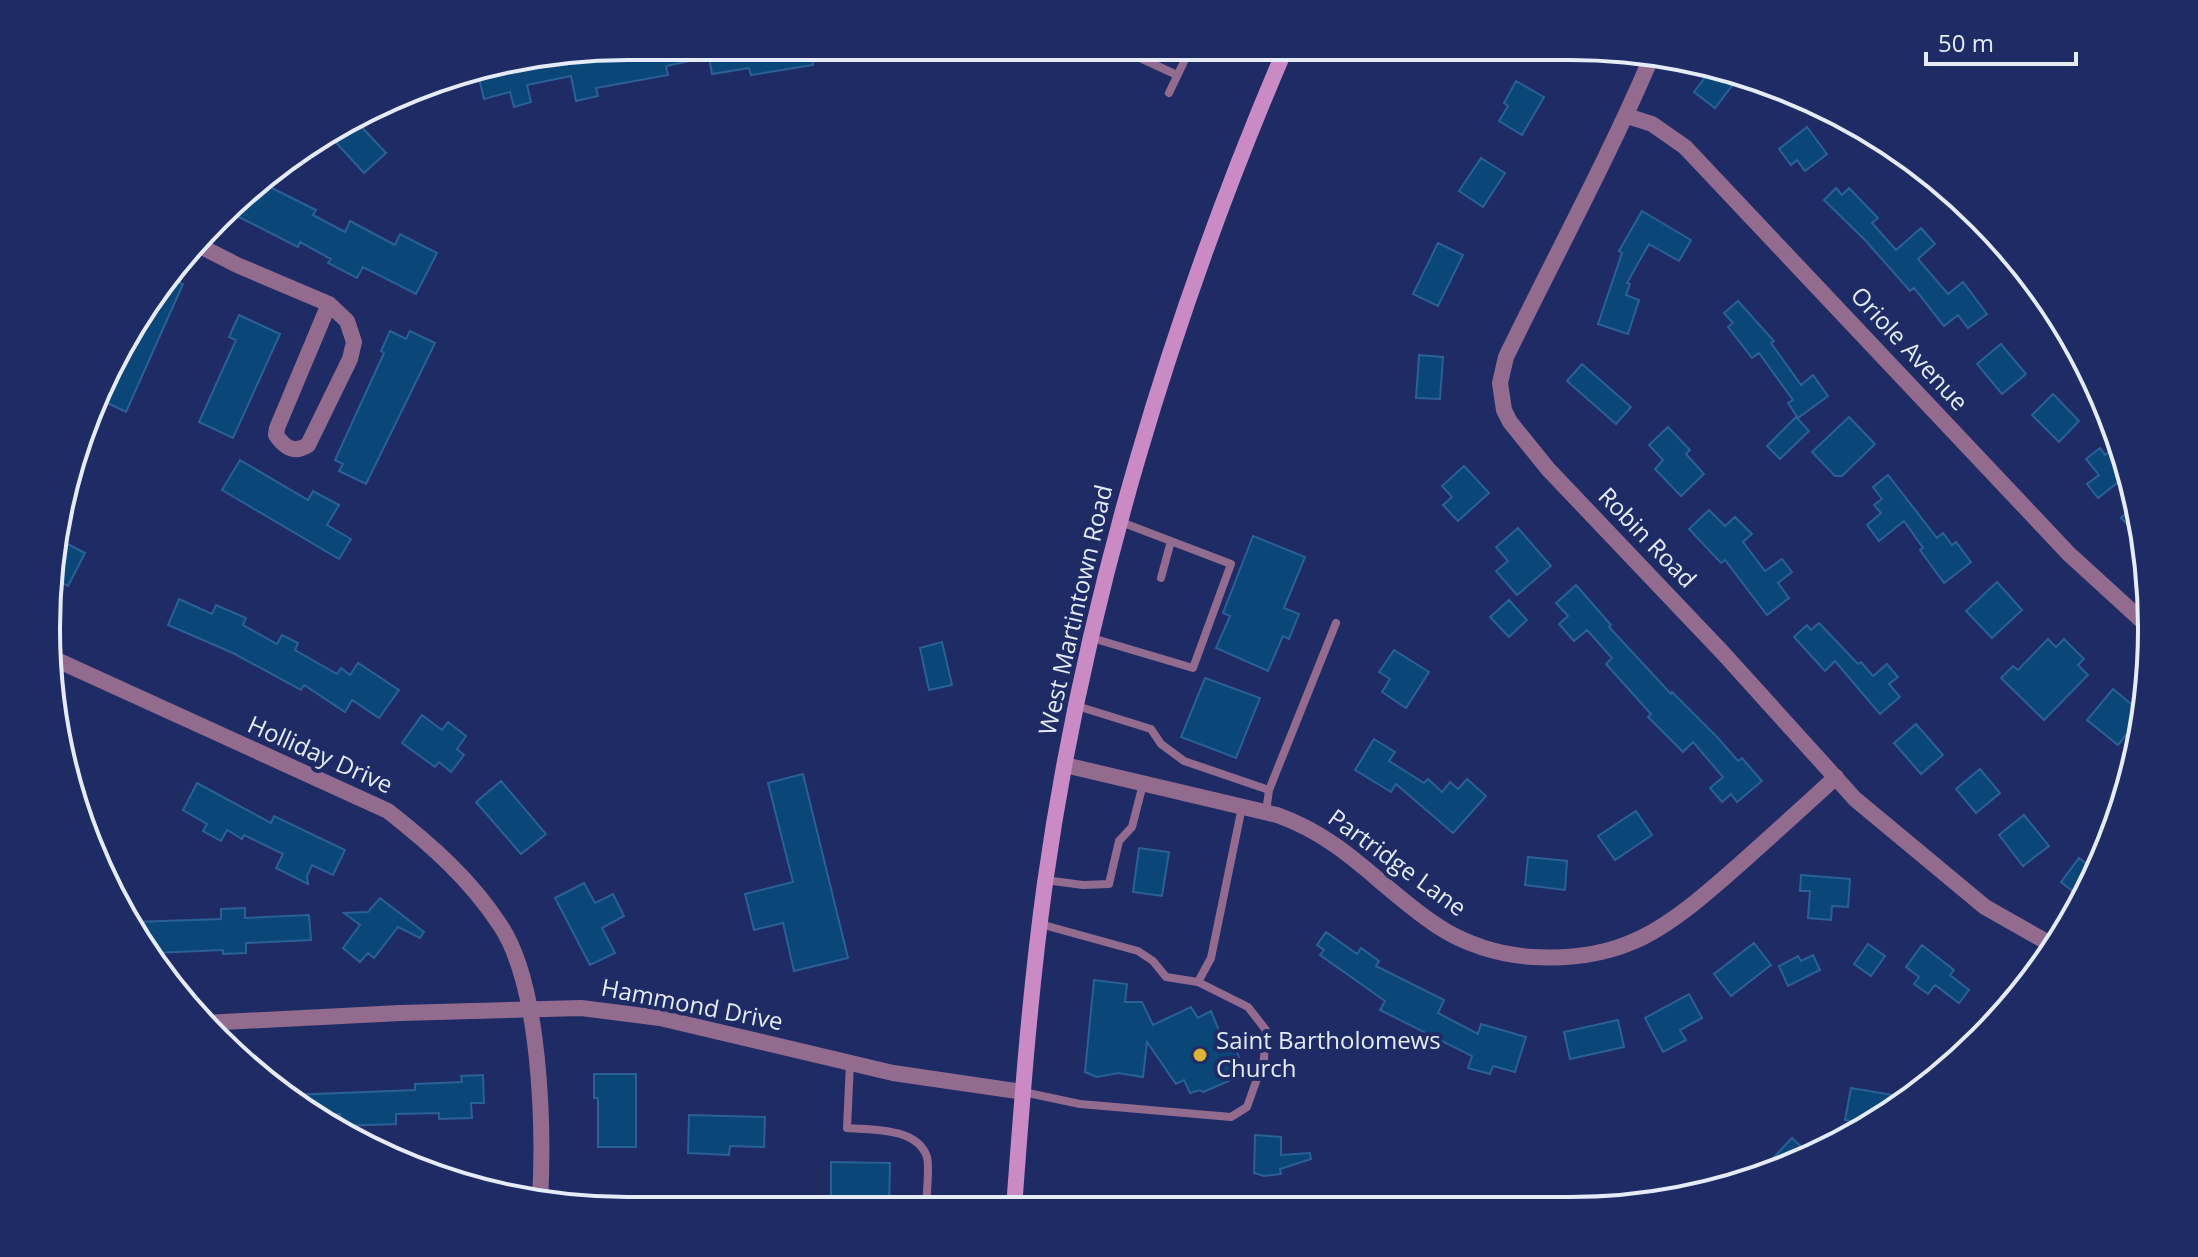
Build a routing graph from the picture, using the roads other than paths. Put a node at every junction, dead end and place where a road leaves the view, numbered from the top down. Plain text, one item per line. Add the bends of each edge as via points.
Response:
1 (1144, 60) edge
2 (1184, 60) edge
3 (1280, 60) edge
4 (1648, 66) edge
5 (1177, 75) junction
6 (1169, 93) dead end
7 (1627, 116) junction
8 (206, 249) edge
9 (329, 304) junction
10 (1120, 522) junction
11 (1171, 541) junction
12 (1161, 578) dead end
13 (2138, 617) edge
14 (1336, 623) dead end
15 (1092, 638) junction
16 (61, 662) edge
17 (1077, 706) junction
18 (1065, 765) junction
19 (1836, 777) junction
20 (1143, 783) junction
21 (1269, 790) junction
22 (1242, 807) junction
23 (1266, 812) junction
24 (1045, 880) junction
25 (1040, 924) junction
26 (2044, 940) edge
27 (1198, 982) junction
28 (530, 1011) junction
29 (219, 1022) edge
30 (850, 1063) junction
31 (1023, 1092) junction
32 (541, 1190) edge
33 (926, 1197) edge
34 (1015, 1197) edge

1 - 5 lane
2 - 5 lane
3 - 10 main road, West Martintown Road via 1179,325
4 - 7 street, Robin Road
5 - 6 lane
7 - 13 street, Oriole Avenue via 1652,124 1685,147 2069,554
7 - 19 street, Robin Road via 1506,357 1500,383 1504,410 1548,469
8 - 9 street
9 - 9 street via 347,321 354,342 350,359 308,445 293,450 280,442 277,428
10 - 11 lane
10 - 15 main road, West Martintown Road
11 - 12 lane
11 - 15 lane via 1231,564 1193,668
14 - 21 lane
15 - 17 main road, West Martintown Road
16 - 28 street, Holliday Drive via 388,811 446,860 501,926 515,953
17 - 18 main road, West Martintown Road
17 - 21 lane via 1151,729 1184,761
18 - 20 street, Partridge Lane
18 - 24 main road, West Martintown Road
19 - 23 street, Partridge Lane via 1680,916 1626,945 1575,956 1522,956 1460,938 1418,912 1328,838
19 - 26 street, Robin Road via 1855,799 1985,907
20 - 22 street, Partridge Lane
20 - 24 lane via 1132,827 1119,841 1109,884
21 - 23 lane
22 - 23 street, Partridge Lane
22 - 27 lane via 1211,958
24 - 25 main road, West Martintown Road
25 - 27 lane via 1138,951 1166,977
25 - 31 main road, West Martintown Road
27 - 31 lane via 1248,1007 1266,1030 1264,1059 1247,1107 1231,1117 1080,1104
28 - 29 street, Hammond Drive
28 - 30 street, Hammond Drive via 581,1008 660,1018
28 - 32 street, Holliday Drive via 543,1142
30 - 31 street, Hammond Drive
30 - 33 lane via 847,1128 903,1134 919,1145 927,1157
31 - 34 main road, West Martintown Road

